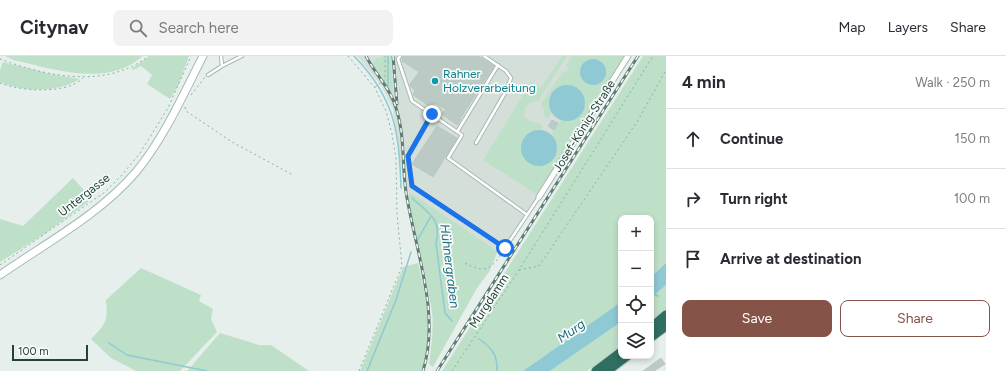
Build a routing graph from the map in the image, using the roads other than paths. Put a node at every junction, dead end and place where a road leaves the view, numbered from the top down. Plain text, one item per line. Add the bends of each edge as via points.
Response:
1 (203, 56) edge
2 (221, 56) edge
3 (242, 56) edge
4 (400, 56) edge
5 (484, 56) edge
6 (628, 56) edge
7 (222, 66) junction
8 (498, 66) junction
9 (208, 75) road end
10 (432, 114) junction
11 (457, 132) junction
12 (476, 143) dead end
13 (539, 197) joint
14 (526, 214) junction
15 (0, 275) edge
16 (666, 315) edge
17 (654, 325) edge
18 (666, 326) edge
19 (654, 335) edge
20 (618, 354) edge
21 (623, 359) edge
22 (596, 371) edge
23 (607, 371) edge

1 - 15 street via 162,133 136,172 74,225
2 - 7 lane
3 - 7 lane
4 - 10 lane via 398,59 412,101
5 - 8 lane
6 - 13 street, Josef-König-Straße
7 - 9 lane
8 - 11 lane
8 - 12 lane via 511,78
10 - 11 lane
10 - 14 lane via 408,156 412,186 505,248
11 - 14 lane via 462,135 448,158
13 - 14 lane
16 - 17 highway
18 - 19 highway
20 - 22 highway
21 - 23 highway

